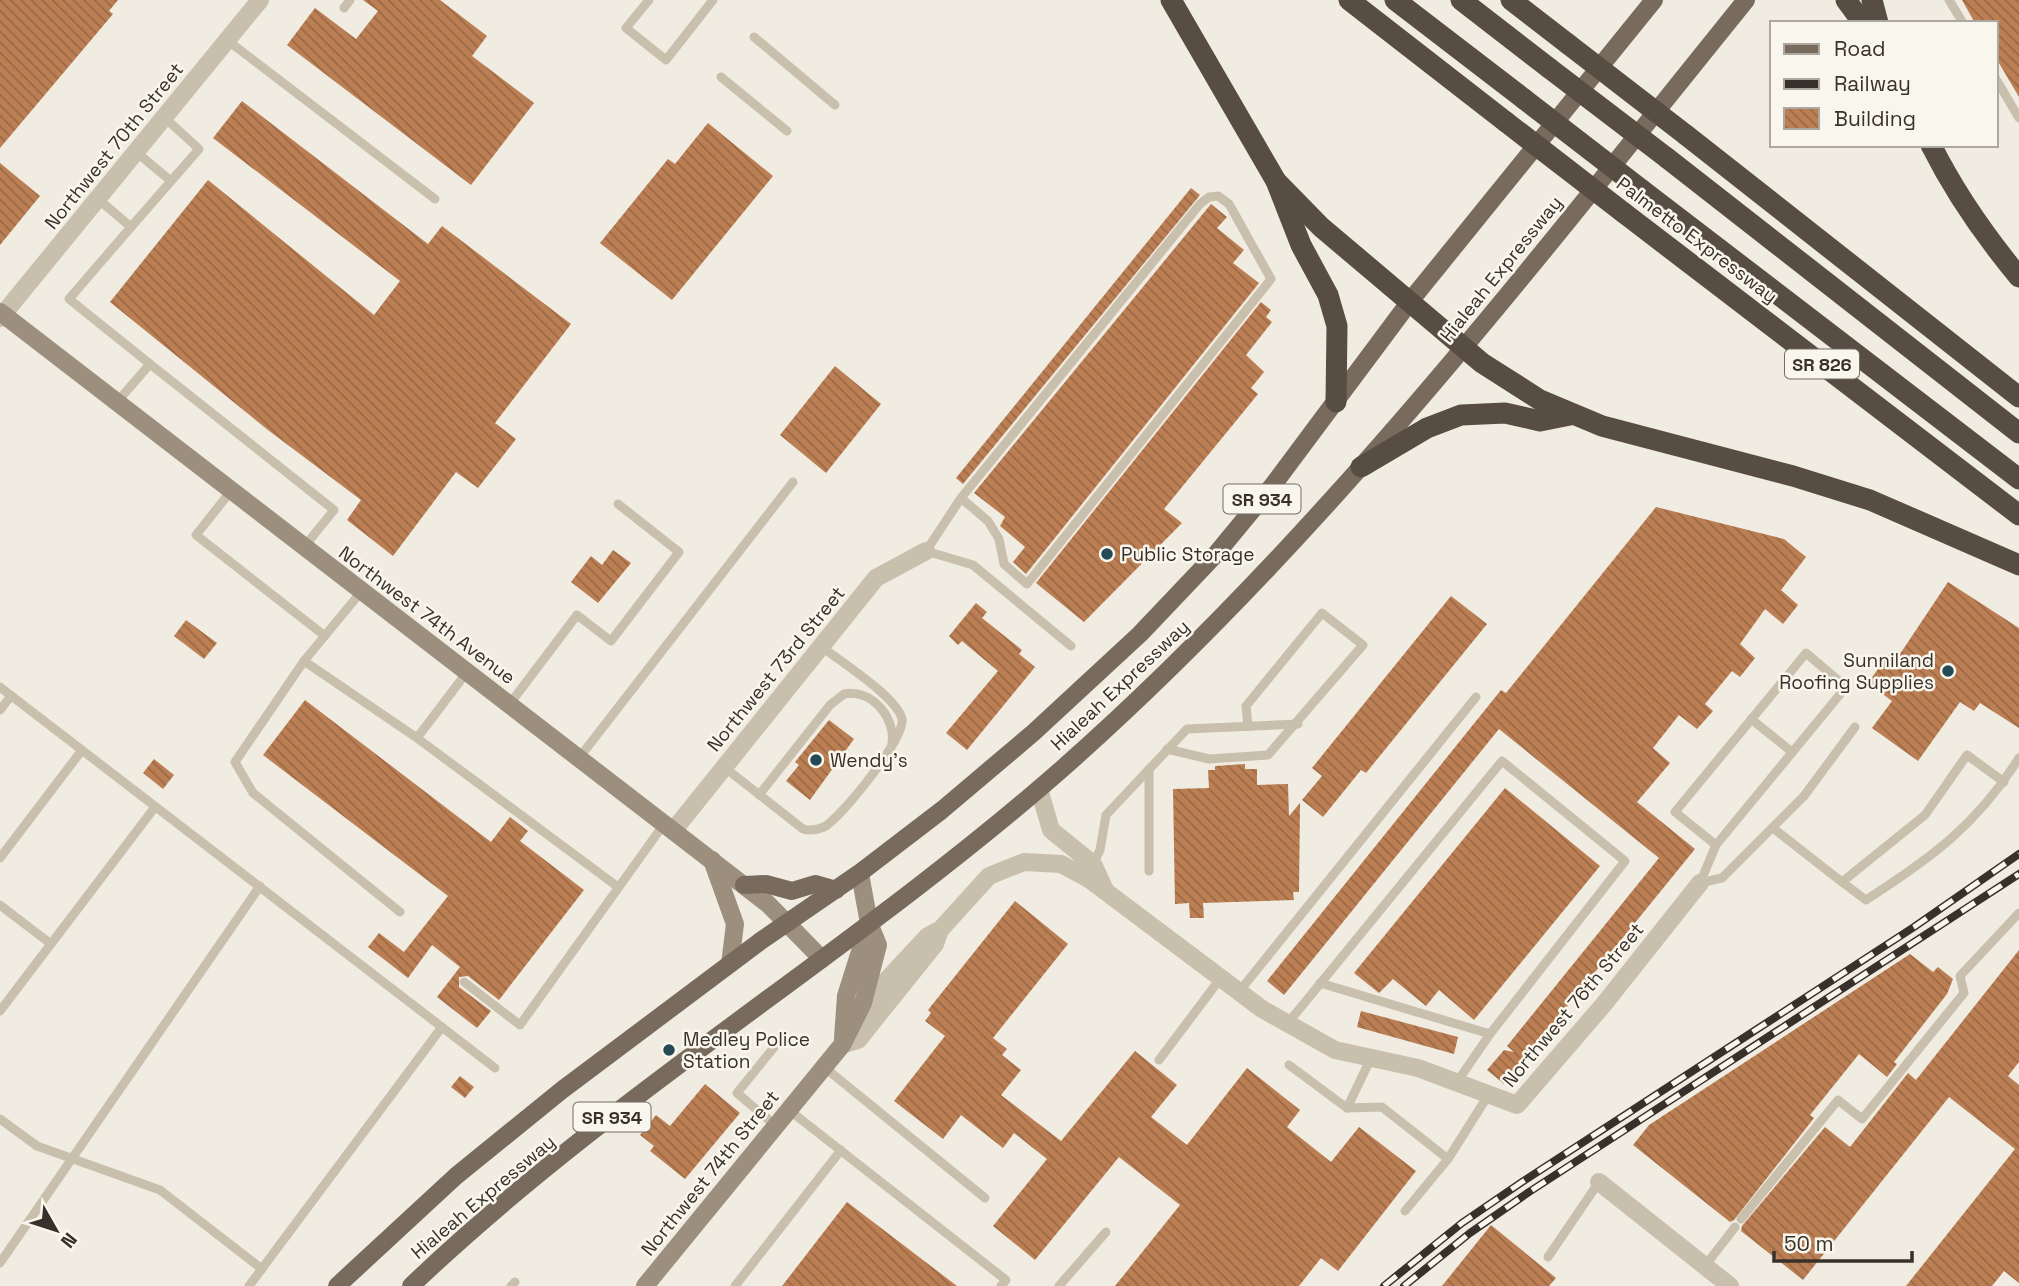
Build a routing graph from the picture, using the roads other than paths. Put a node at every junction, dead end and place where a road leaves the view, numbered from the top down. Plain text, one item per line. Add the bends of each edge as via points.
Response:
1 (260, 0) edge
2 (649, 0) edge
3 (713, 0) edge
4 (1171, 0) edge
5 (1349, 0) edge
6 (1395, 0) edge
7 (1461, 0) edge
8 (1511, 0) edge
9 (1654, 0) edge
10 (1746, 0) edge
11 (1846, 0) edge
12 (1871, 0) edge
13 (1949, 0) edge
14 (1862, 21) edge
15 (1877, 21) edge
16 (1962, 21) edge
17 (754, 37) dead end
18 (228, 40) junction
19 (722, 77) dead end
20 (1998, 82) edge
21 (835, 105) dead end
22 (164, 117) junction
23 (2019, 118) edge
24 (787, 131) dead end
25 (1932, 147) edge
26 (136, 152) junction
27 (171, 181) junction
28 (1276, 181) junction
29 (98, 199) junction
30 (435, 200) dead end
31 (131, 227) junction
32 (2019, 277) edge
33 (1411, 300) junction
34 (1, 315) edge
35 (1465, 348) junction
36 (150, 363) junction
37 (2019, 397) edge
38 (117, 402) junction
39 (1336, 402) junction
40 (1570, 415) junction
41 (2019, 433) edge
42 (1361, 467) junction
43 (2019, 479) edge
44 (793, 482) dead end
45 (231, 491) junction
46 (961, 498) junction
47 (618, 504) dead end
48 (2019, 515) edge
49 (304, 547) junction
50 (926, 551) junction
51 (2019, 565) edge
52 (361, 592) junction
53 (325, 635) junction
54 (821, 646) junction
55 (1071, 646) dead end
56 (304, 661) junction
57 (467, 672) junction
58 (0, 687) edge
59 (11, 696) junction
60 (1476, 697) dead end
61 (509, 705) junction
62 (0, 709) edge
63 (1751, 719) junction
64 (1298, 724) junction
65 (1248, 726) junction
66 (1855, 727) dead end
67 (417, 738) junction
68 (892, 745) junction
69 (82, 750) junction
70 (1167, 750) junction
71 (1792, 752) junction
72 (579, 758) junction
73 (2019, 758) edge
74 (724, 767) junction
75 (1149, 769) junction
76 (2004, 782) junction
77 (1039, 789) junction
78 (759, 795) junction
79 (155, 807) junction
80 (669, 827) junction
81 (1773, 828) junction
82 (1716, 845) junction
83 (0, 858) edge
84 (712, 860) junction
85 (1093, 864) junction
86 (1149, 871) dead end
87 (860, 874) junction
88 (1842, 882) junction
89 (1700, 883) junction
90 (744, 885) junction
91 (260, 886) junction
92 (618, 887) junction
93 (836, 890) junction
94 (1105, 890) junction
95 (0, 905) edge
96 (400, 912) dead end
97 (2019, 914) edge
98 (788, 922) junction
99 (869, 923) junction
100 (940, 930) junction
101 (51, 944) junction
102 (822, 959) junction
103 (730, 964) junction
104 (1220, 979) junction
105 (464, 982) dead end
106 (1320, 983) junction
107 (1238, 993) junction
108 (861, 1007) junction
109 (0, 1011) edge
110 (1287, 1024) junction
111 (442, 1027) junction
112 (1490, 1034) junction
113 (843, 1036) junction
114 (780, 1040) dead end
115 (1371, 1058) junction
116 (1159, 1060) dead end
117 (1289, 1065) dead end
118 (824, 1067) junction
119 (495, 1068) dead end
120 (1457, 1082) junction
121 (1489, 1094) junction
122 (1347, 1108) junction
123 (789, 1110) junction
124 (0, 1119) edge
125 (776, 1126) junction
126 (841, 1150) junction
127 (72, 1159) junction
128 (1448, 1159) junction
129 (1599, 1182) joint
130 (985, 1198) dead end
131 (1405, 1211) dead end
132 (1106, 1233) dead end
133 (5, 1248) edge
134 (1548, 1257) dead end
135 (0, 1263) edge
136 (1705, 1266) junction
137 (262, 1269) junction
138 (249, 1286) edge
139 (337, 1286) edge
140 (411, 1286) edge
141 (645, 1286) edge
142 (734, 1286) edge
143 (1001, 1286) edge
144 (1059, 1286) edge
145 (1730, 1286) edge

1 - 18 street, Northwest 70th Street
2 - 3 lane via 626,28 666,60
4 - 28 highway
5 - 48 highway, Palmetto Expressway / SR 826, bridge
6 - 43 highway, bridge
7 - 41 highway, bridge
8 - 37 highway, bridge
9 - 33 main road, Hialeah Expressway / SR 934
10 - 35 main road, Hialeah Expressway / SR 934
11 - 14 highway
12 - 15 highway
13 - 16 lane
17 - 21 lane
18 - 22 street, Northwest 70th Street
18 - 30 lane
19 - 24 lane
20 - 23 lane
22 - 26 street, Northwest 70th Street
22 - 27 lane via 199,149
25 - 32 highway via 1947,177
26 - 27 lane
26 - 29 street, Northwest 70th Street
27 - 31 lane
28 - 33 highway via 1321,227
28 - 39 highway via 1301,245 1328,295 1336,326
29 - 31 lane
29 - 34 street, Northwest 70th Street
31 - 36 lane via 69,299
33 - 35 highway
33 - 39 main road, Hialeah Expressway / SR 934
34 - 38 street, Northwest 74th Avenue
35 - 40 highway via 1511,384
35 - 42 main road, Hialeah Expressway / SR 934
36 - 38 lane
36 - 49 lane via 334,510
38 - 45 street, Northwest 74th Avenue
39 - 87 main road, Hialeah Expressway / SR 934 via 1232,535 1140,634 1007,755
40 - 42 highway via 1540,421 1489,412 1448,419
40 - 51 highway via 1870,500
42 - 77 main road, Hialeah Expressway / SR 934 via 1204,634
44 - 72 lane
45 - 49 street, Northwest 74th Avenue
45 - 53 lane via 196,535
46 - 46 lane via 1200,204 1218,196 1229,204 1271,279 1027,584 1004,565 999,539 988,521
46 - 50 lane
47 - 61 lane via 679,552 611,641 577,615
49 - 52 street, Northwest 74th Avenue
50 - 54 street, Northwest 73rd Street via 876,578
50 - 55 lane via 973,565
52 - 53 lane
52 - 57 street, Northwest 74th Avenue
53 - 56 lane
54 - 68 lane via 892,702 902,720
54 - 74 street, Northwest 73rd Street
56 - 67 lane
56 - 96 lane via 234,762 253,793
57 - 61 street, Northwest 74th Avenue
57 - 67 lane
58 - 59 lane
59 - 62 lane
59 - 69 lane
60 - 107 lane
61 - 72 street, Northwest 74th Avenue
63 - 71 lane
63 - 71 lane via 1806,653 1846,687
63 - 82 lane via 1675,812
64 - 65 lane
64 - 65 lane via 1363,645 1322,613 1246,706
64 - 70 lane via 1268,755 1209,759
65 - 70 lane via 1187,729
66 - 81 lane via 1804,796
67 - 92 lane
68 - 78 lane via 837,816 823,827 803,829
68 - 78 lane via 886,713 864,696 844,694 830,705
69 - 79 lane
69 - 83 lane
70 - 75 lane
71 - 82 lane
72 - 80 street, Northwest 74th Avenue
73 - 76 lane
74 - 78 lane
74 - 80 street, Northwest 73rd Street
75 - 85 lane via 1106,815
75 - 86 lane
76 - 88 lane via 1963,829 1916,868 1866,900
76 - 88 lane via 1967,755 1925,815
77 - 85 street via 1051,830
77 - 99 main road, Hialeah Expressway / SR 934
79 - 91 lane
79 - 101 lane
80 - 84 street, Northwest 74th Avenue
80 - 92 lane
81 - 88 lane
81 - 89 lane via 1722,878
82 - 89 lane
84 - 90 street, Northwest 74th Avenue
84 - 103 street via 734,924
85 - 94 street
87 - 93 main road, Hialeah Expressway / SR 934
87 - 99 street
89 - 121 street, Northwest 76th Street via 1517,1105
90 - 93 main road via 766,884 792,891 815,884
90 - 98 street, Northwest 74th Avenue
91 - 111 lane
91 - 127 lane
92 - 105 lane via 520,1026
93 - 98 main road, Hialeah Expressway / SR 934
94 - 100 street, Northwest 74th Street via 1067,866 1024,862 989,876
94 - 104 street
95 - 101 lane
97 - 136 lane via 1960,976 1964,993 1862,1119 1838,1100
98 - 102 street, Northwest 74th Avenue
98 - 103 main road, Hialeah Expressway / SR 934
99 - 102 main road, Hialeah Expressway / SR 934
99 - 108 street via 878,945
99 - 113 street via 846,996
100 - 108 street, Northwest 74th Street via 928,936
100 - 113 street, Northwest 74th Street via 935,944 858,1040
101 - 109 lane
102 - 140 main road, Hialeah Expressway / SR 934 via 525,1186
103 - 139 main road, Hialeah Expressway / SR 934 via 510,1132
104 - 107 street
104 - 116 lane
106 - 110 lane
106 - 112 lane
106 - 112 lane via 1502,761 1625,861
107 - 110 street
108 - 113 street
110 - 115 street via 1335,1050
111 - 119 lane
111 - 137 lane
112 - 120 lane
113 - 118 street, Northwest 74th Street
114 - 125 lane via 737,1093
115 - 120 street, Northwest 76th Street
115 - 122 lane
117 - 122 lane
118 - 123 street, Northwest 74th Street
118 - 130 lane
120 - 121 street, Northwest 76th Street
121 - 128 lane
122 - 128 lane via 1382,1107
123 - 125 street, Northwest 74th Street
123 - 126 lane
124 - 127 lane via 37,1146
125 - 141 street, Northwest 74th Street
126 - 142 lane
126 - 143 lane via 1006,1280
127 - 133 lane
127 - 137 lane via 160,1190
128 - 131 lane
129 - 134 lane
129 - 136 street
132 - 144 lane
133 - 135 lane
136 - 145 street
137 - 138 lane

